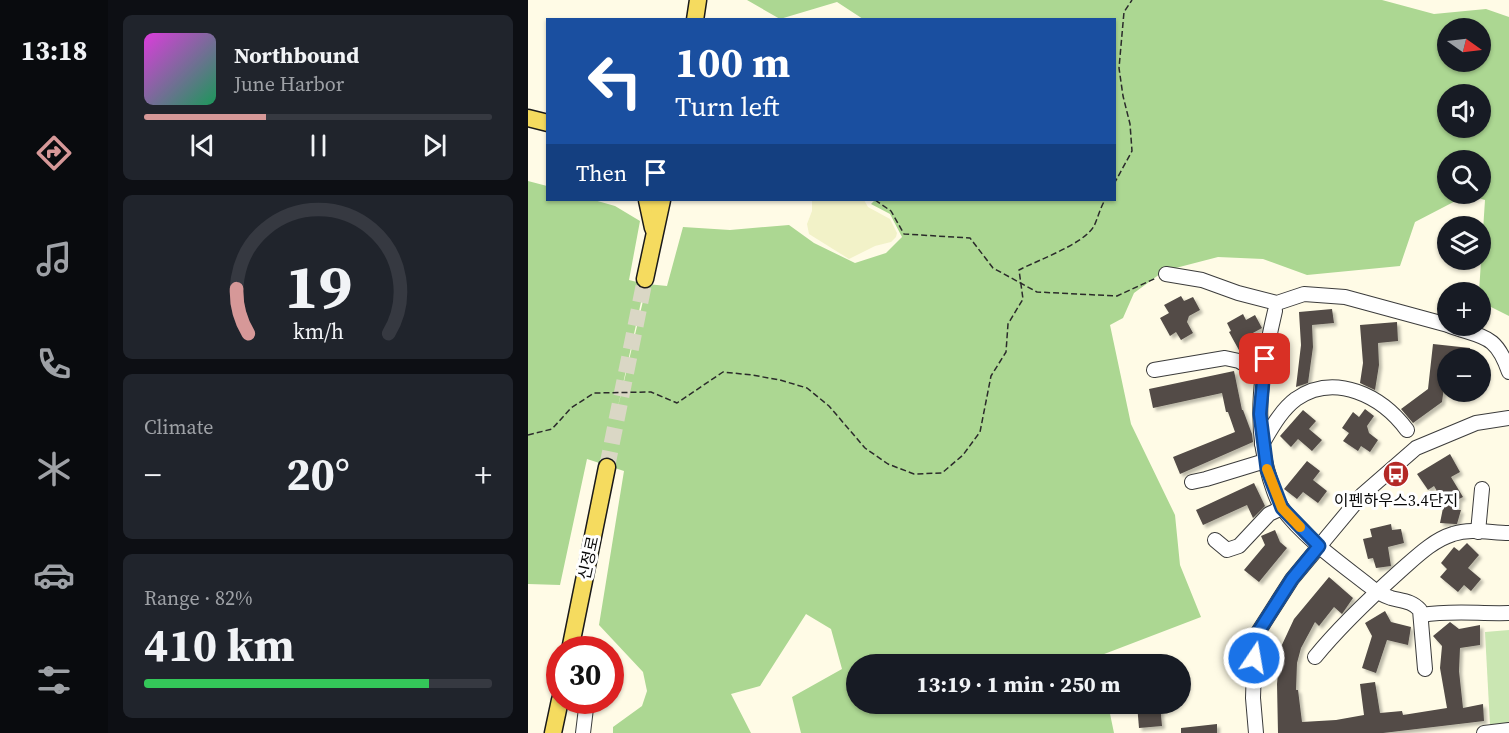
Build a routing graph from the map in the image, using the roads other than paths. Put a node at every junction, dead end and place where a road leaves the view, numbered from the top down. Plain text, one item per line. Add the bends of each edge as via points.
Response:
1 (698, 0) edge
2 (695, 18) edge
3 (528, 118) edge
4 (546, 122) edge
5 (647, 201) edge
6 (662, 201) edge
7 (654, 236) junction
8 (1166, 274) road end
9 (645, 279) tunnel mouth
10 (1275, 311) dead end
11 (1437, 322) edge
12 (1478, 336) edge
13 (1154, 370) dead end
14 (1509, 372) edge
15 (1263, 375) junction
16 (1509, 418) edge
17 (1407, 430) dead end
18 (1263, 444) junction
19 (1265, 461) junction
20 (607, 467) tunnel mouth
21 (1192, 482) dead end
22 (1482, 489) dead end
23 (1282, 508) junction
24 (1478, 532) junction
25 (1509, 533) edge
26 (1215, 540) dead end
27 (1319, 546) junction
28 (1377, 592) junction
29 (1509, 613) edge
30 (1422, 615) junction
31 (573, 636) edge
32 (1315, 657) dead end
33 (1425, 669) dead end
34 (557, 714) edge
35 (585, 714) edge
36 (1509, 730) edge
37 (553, 733) edge
38 (583, 733) edge
39 (1256, 733) edge
40 (1484, 733) edge

1 - 2 main road
3 - 4 main road
5 - 7 main road
6 - 7 main road
7 - 9 main road
8 - 11 street via 1202,280 1277,303 1304,294 1345,297
10 - 15 street
12 - 14 street via 1494,342
13 - 15 street via 1225,358
15 - 18 street
16 - 27 street via 1476,423 1416,448 1362,495
17 - 18 street via 1379,402 1358,392 1336,388 1296,400
18 - 19 street
19 - 21 street
19 - 23 street
20 - 31 main road, 신정로
22 - 24 street
23 - 26 street via 1269,514 1239,546 1227,550
23 - 27 street
24 - 25 street
24 - 28 street via 1445,537
27 - 28 street
27 - 39 street via 1292,579 1255,637
28 - 30 street via 1412,603
28 - 32 street
29 - 30 street via 1450,611
30 - 33 street
34 - 37 main road
35 - 38 street
36 - 40 street

